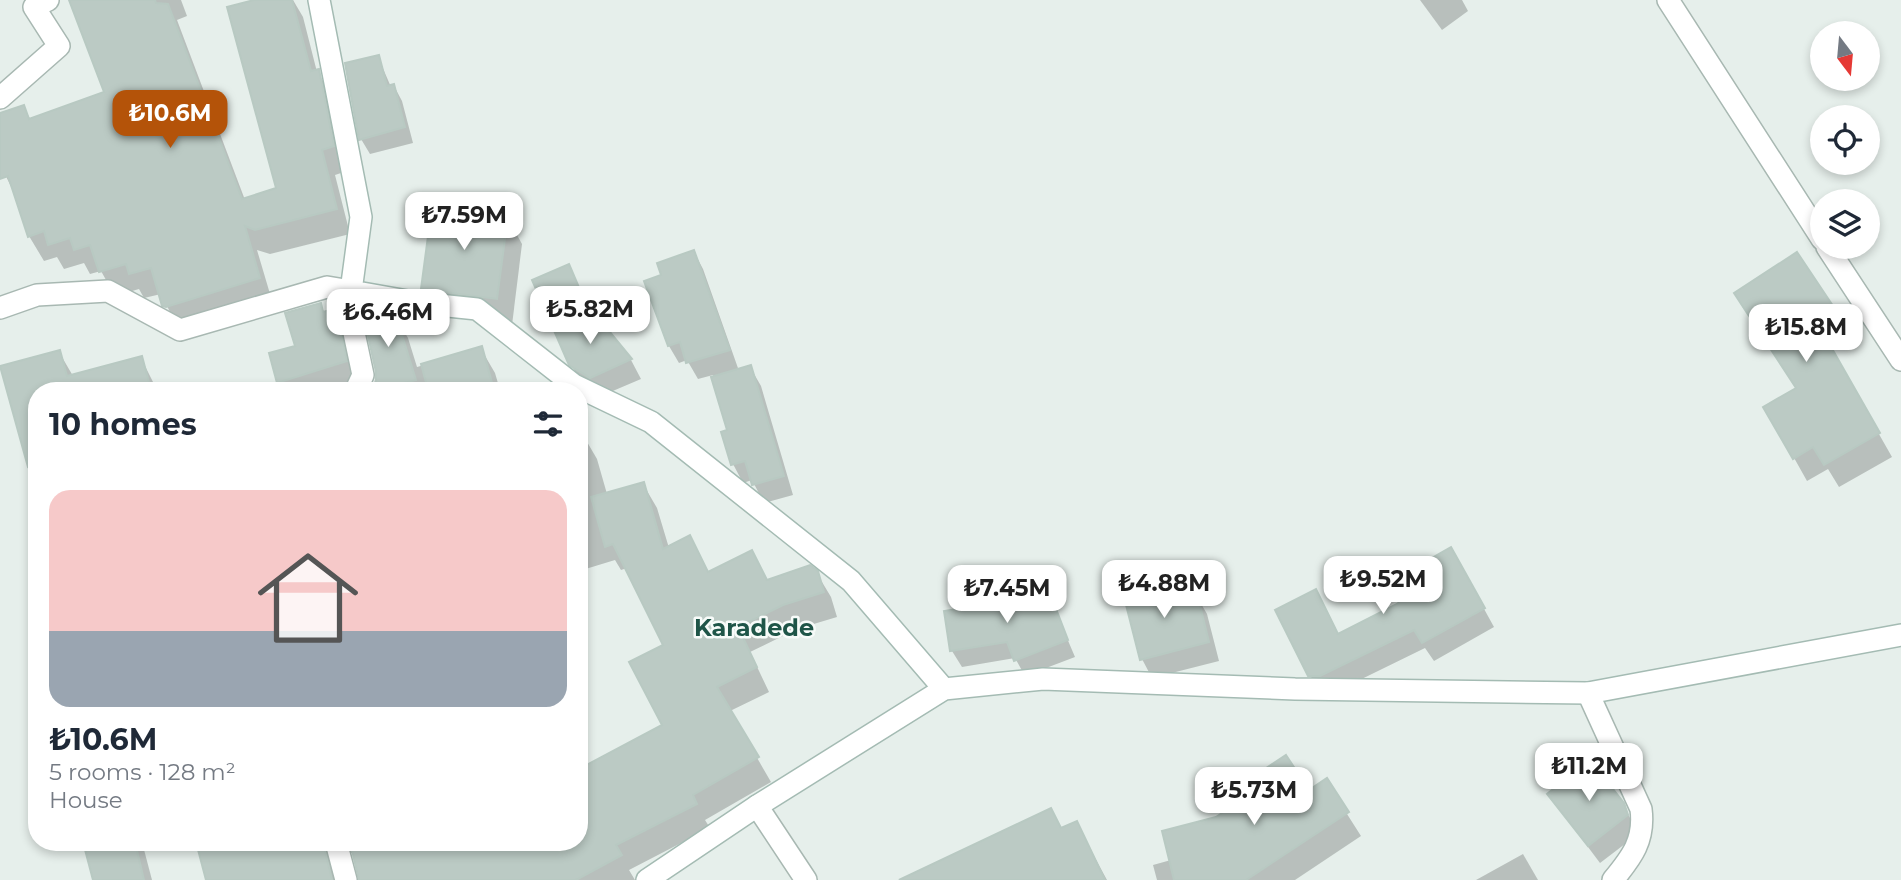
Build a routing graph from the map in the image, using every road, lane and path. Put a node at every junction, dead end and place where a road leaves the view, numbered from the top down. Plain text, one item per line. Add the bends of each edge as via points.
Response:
1 (48, 0) edge
2 (319, 0) edge
3 (1668, 0) edge
4 (0, 98) edge
5 (1810, 220) edge
6 (1835, 259) edge
7 (351, 291) junction
8 (0, 308) edge
9 (1901, 360) edge
10 (360, 382) edge
11 (570, 382) edge
12 (588, 392) edge
13 (1901, 635) edge
14 (944, 689) junction
15 (1588, 693) junction
16 (757, 806) junction
17 (338, 851) edge
18 (346, 880) edge
19 (647, 880) edge
20 (806, 880) edge
21 (1613, 880) edge

1 - 4 street via 34,7 59,46
2 - 7 street via 361,217
3 - 5 street
6 - 9 street
7 - 8 street via 327,287 180,330 108,290 37,295
7 - 10 street via 350,314 363,375
7 - 11 street via 477,309
12 - 14 street via 651,422 851,582
13 - 15 street
14 - 15 street via 1043,680
14 - 16 street
15 - 21 street via 1641,809 1643,825 1637,850
16 - 19 street
16 - 20 street
17 - 18 street

